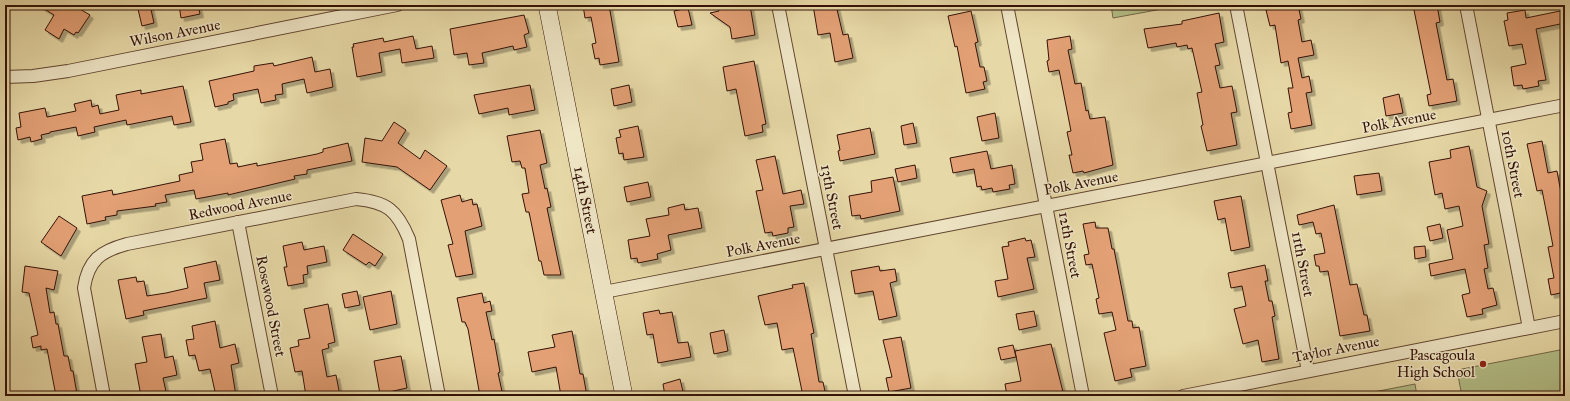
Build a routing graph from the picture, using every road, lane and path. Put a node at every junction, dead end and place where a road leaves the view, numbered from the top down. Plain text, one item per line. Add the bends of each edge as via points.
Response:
1 (397, 5) edge
2 (547, 5) edge
3 (778, 5) edge
4 (1007, 5) edge
5 (1236, 5) edge
6 (1466, 5) edge
7 (5, 77) edge
8 (1565, 105) edge
9 (1488, 120) junction
10 (1268, 163) junction
11 (1046, 206) junction
12 (238, 222) junction
13 (826, 250) junction
14 (604, 292) junction
15 (1565, 321) edge
16 (1529, 328) junction
17 (1308, 371) junction
18 (104, 396) edge
19 (272, 396) edge
20 (439, 396) edge
21 (624, 396) edge
22 (855, 396) edge
23 (1083, 396) edge
24 (1183, 396) edge

1 - 7 street, Wilson Avenue via 68,71
2 - 14 street, 14th Street
3 - 13 street, 13th Street
4 - 11 street, 12th Street
5 - 10 street, 11th Street
6 - 9 street, 10th Street
8 - 9 street, Polk Avenue
9 - 10 street, Polk Avenue
9 - 16 street, 10th Street
10 - 11 street, Polk Avenue
10 - 17 street, 11th Street
11 - 13 street, Polk Avenue
11 - 23 street, 12th Street
12 - 18 street, Redwood Avenue via 110,249 98,257 91,266 84,288
12 - 19 street, Rosewood Street
12 - 20 street, Redwood Avenue via 356,199 369,200 394,211 408,239
13 - 14 street, Polk Avenue
13 - 22 street, 13th Street
14 - 21 street, 14th Street
15 - 16 street, Taylor Avenue
16 - 17 street, Taylor Avenue
17 - 24 street, Taylor Avenue

